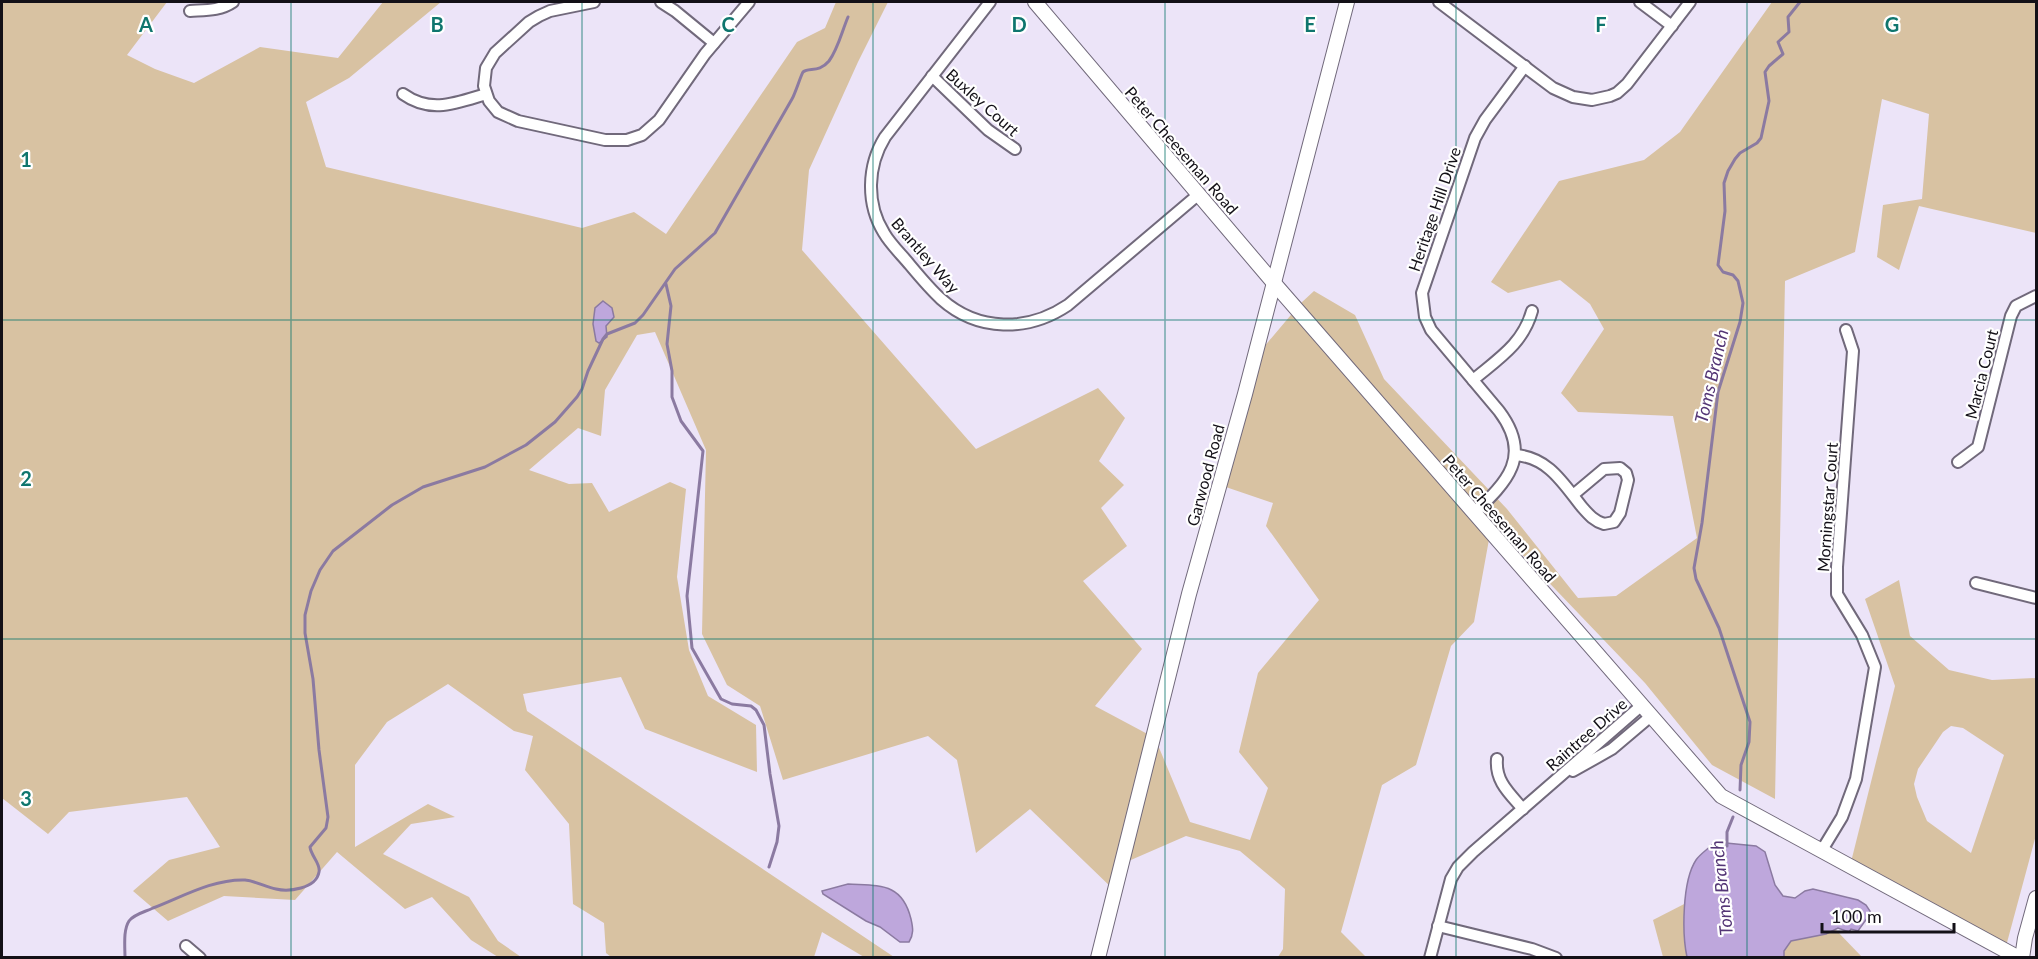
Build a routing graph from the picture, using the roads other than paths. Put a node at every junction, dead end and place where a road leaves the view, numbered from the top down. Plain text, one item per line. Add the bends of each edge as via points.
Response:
1 (233, 2) edge
2 (594, 2) edge
3 (661, 2) edge
4 (749, 2) edge
5 (990, 2) edge
6 (1035, 2) edge
7 (1347, 2) edge
8 (1439, 2) edge
9 (1640, 2) edge
10 (1690, 2) edge
11 (190, 11) dead end
12 (1672, 26) junction
13 (714, 44) junction
14 (1525, 66) junction
15 (932, 76) junction
16 (403, 94) dead end
17 (486, 94) junction
18 (1015, 150) dead end
19 (1199, 194) junction
20 (1273, 282) junction
21 (2037, 296) edge
22 (1532, 311) dead end
23 (1846, 330) dead end
24 (1473, 380) junction
25 (1515, 455) junction
26 (1958, 462) dead end
27 (1573, 495) junction
28 (1474, 513) junction
29 (1976, 583) dead end
30 (2037, 598) edge
31 (1647, 711) junction
32 (1497, 759) dead end
33 (1523, 809) junction
34 (1822, 850) junction
35 (2037, 898) edge
36 (1438, 926) junction
37 (186, 946) dead end
38 (200, 957) edge
39 (1098, 957) edge
40 (1430, 957) edge
41 (1556, 957) edge
42 (2021, 957) edge

1 - 11 street via 217,9
2 - 17 street via 550,11 529,22 488,63
3 - 13 street
4 - 13 street
5 - 15 street, Brantley Way
6 - 19 street, Peter Cheeseman Road
7 - 20 street, Garwood Road
8 - 14 street
9 - 12 street
10 - 12 street
12 - 14 street via 1627,84 1610,96 1592,100 1573,97 1553,88
13 - 17 street via 654,126 627,140 604,140 511,119 493,107
14 - 24 street, Heritage Hill Drive via 1475,138 1423,288 1424,312 1431,330
15 - 18 street, Buxley Court via 988,130
15 - 19 street, Brantley Way via 881,144 871,175 872,201 888,239 941,299 970,318 1012,326 1053,315
16 - 17 street via 417,103 433,106
19 - 20 street, Peter Cheeseman Road
20 - 28 street, Peter Cheeseman Road
20 - 39 street, Garwood Road via 1186,605
21 - 26 street, Marcia Court via 2016,306 2011,316 1978,447
22 - 24 street via 1516,343
23 - 34 street, Morningstar Court via 1854,351 1837,594 1862,635 1875,667 1856,779 1842,817
24 - 25 street, Heritage Hill Drive via 1506,420
25 - 27 street via 1543,463
25 - 28 street via 1504,483
27 - 27 street via 1599,523 1614,522 1619,517 1627,476 1620,468 1604,469
28 - 31 street, Peter Cheeseman Road
29 - 30 street
31 - 33 street, Raintree Drive
31 - 34 street, Peter Cheeseman Road via 1721,796
32 - 33 street via 1500,782
33 - 36 street, Raintree Drive via 1458,867 1448,887
34 - 42 street, Peter Cheeseman Road
35 - 42 street
36 - 40 street, Raintree Drive
36 - 41 street
37 - 38 street

